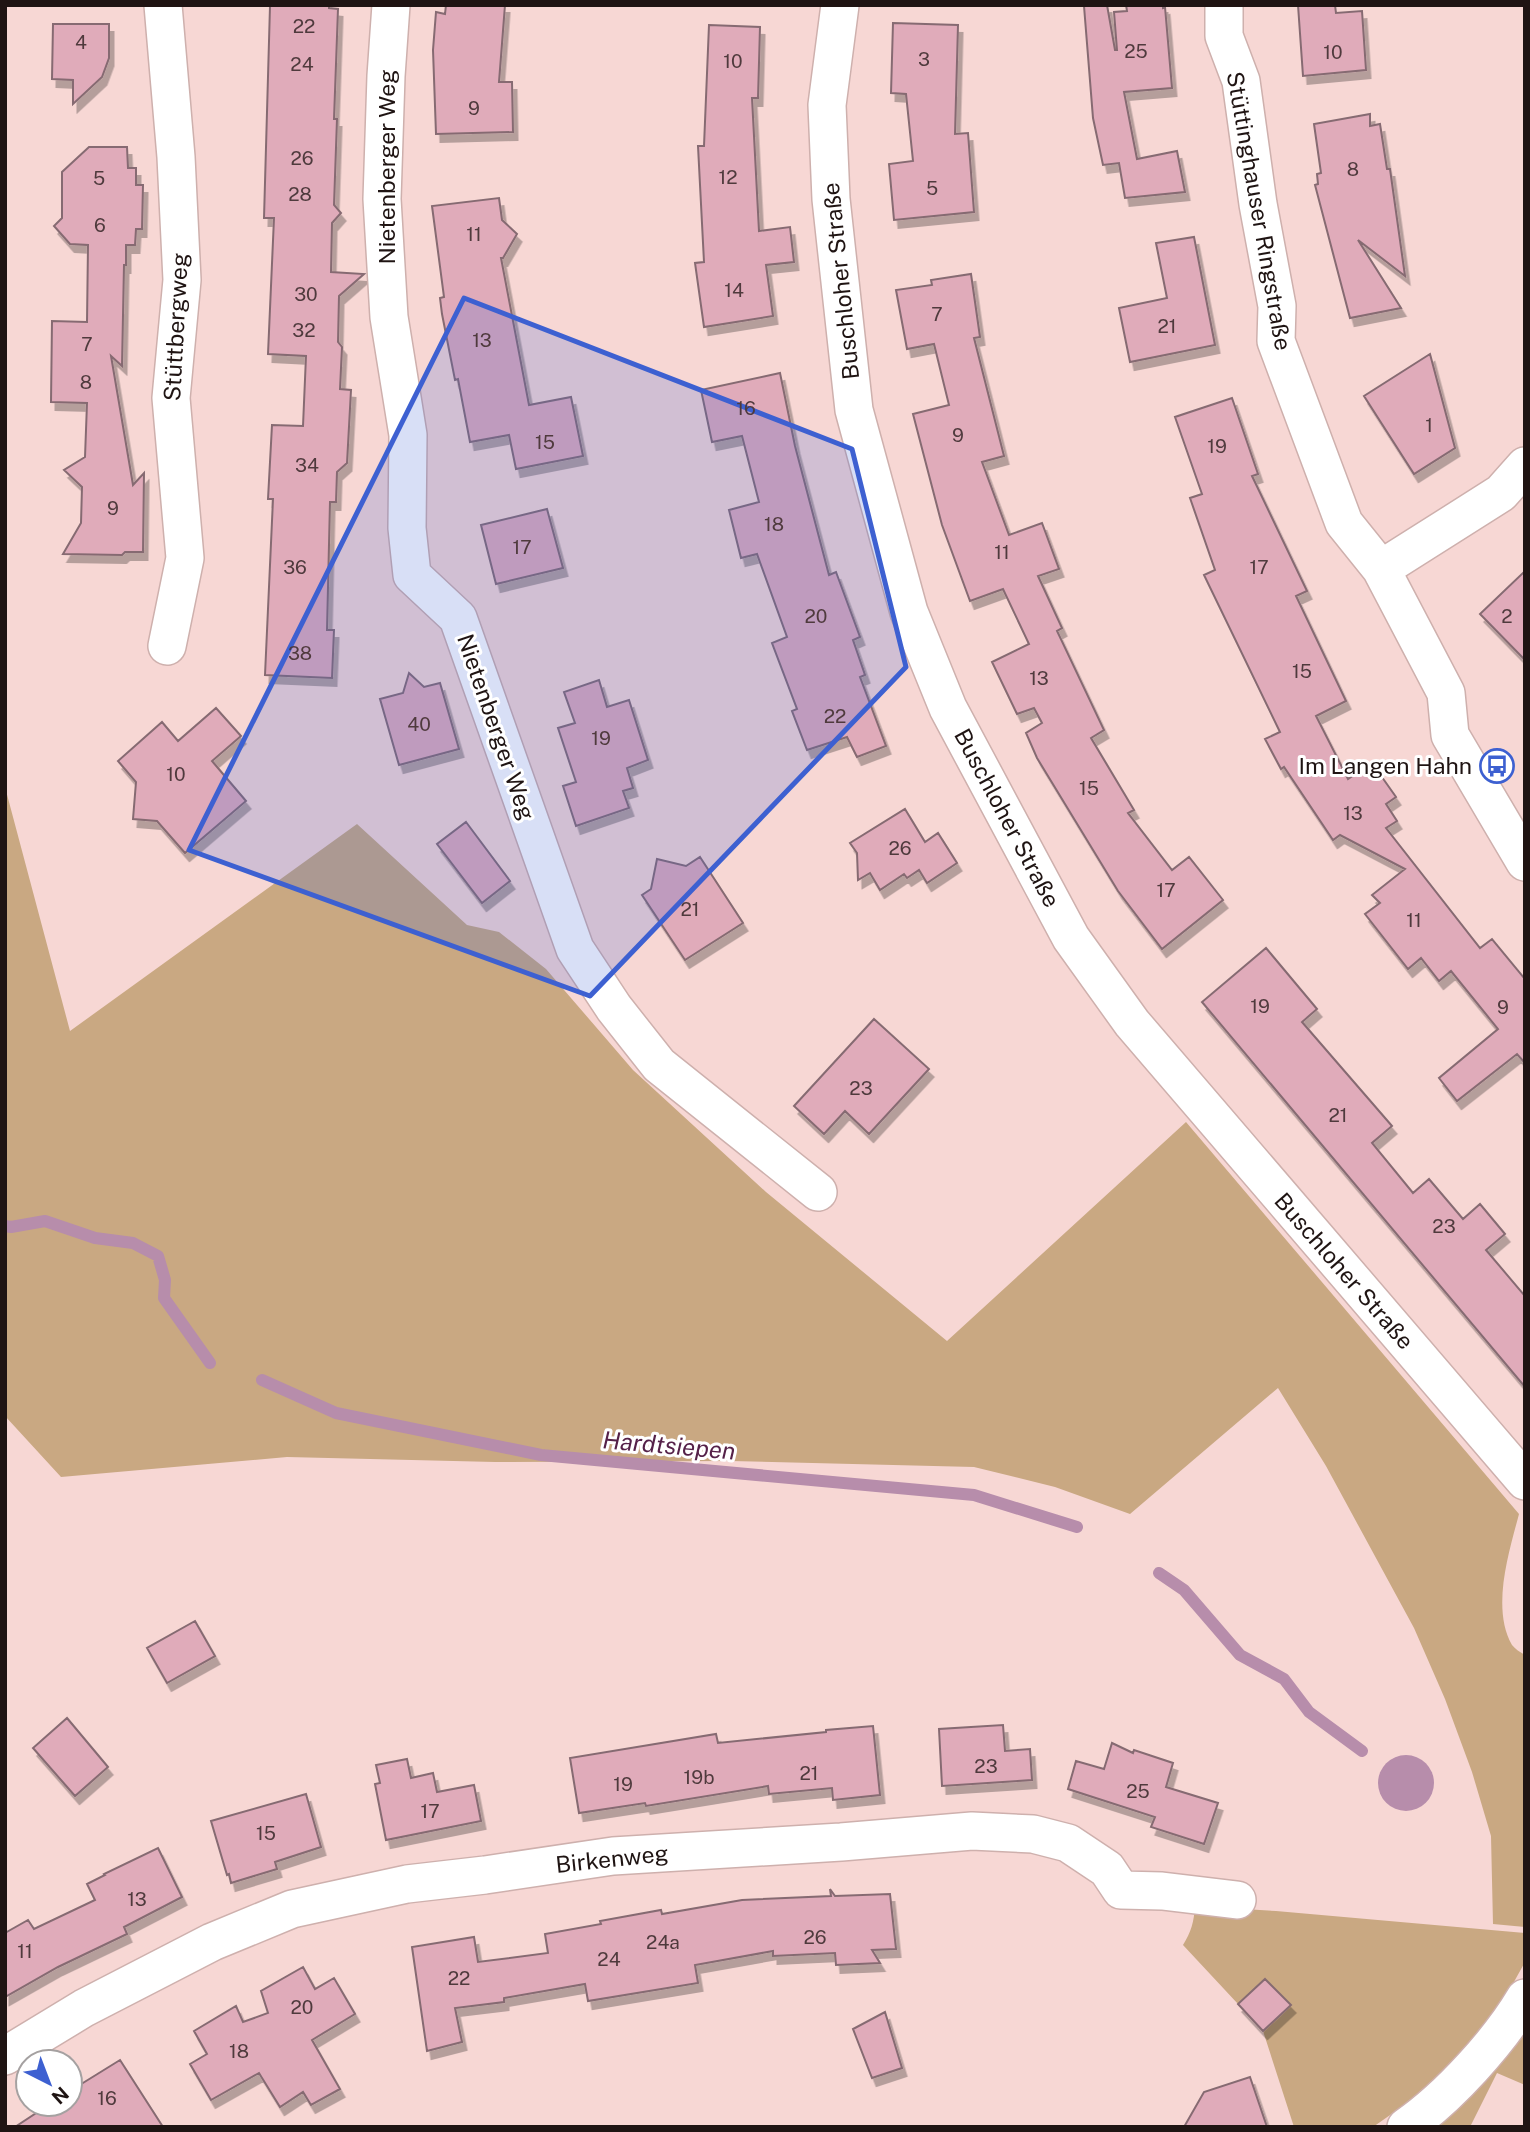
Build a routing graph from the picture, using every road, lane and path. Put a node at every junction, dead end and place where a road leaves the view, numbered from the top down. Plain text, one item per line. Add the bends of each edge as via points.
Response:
1 (163, 5) edge
2 (390, 5) edge
3 (840, 5) edge
4 (1224, 5) edge
5 (1525, 466) edge
6 (1381, 569) junction
7 (167, 646) dead end
8 (1525, 862) edge
9 (818, 1192) dead end
10 (1525, 1482) edge
11 (1237, 1900) dead end
12 (1525, 1998) edge
13 (5, 2056) edge
14 (1406, 2127) edge

1 - 7 street, Stüttbergweg via 182,280 171,398 185,558
2 - 9 street, Nietenberger Weg via 382,200 389,317 408,435 407,528 412,575 458,618 575,949 659,1065
3 - 10 street, Buschloher Straße via 827,105 831,199 854,410 909,612 948,708 1071,938 1132,1023
4 - 6 street, Stüttinghauser Ringstraße via 1224,36 1241,81 1277,306 1276,341 1344,523
5 - 6 street via 1501,493
6 - 8 street, Stüttinghauser Ringstraße via 1446,693 1450,735
11 - 13 street, Birkenweg via 1121,1890 1107,1869 1068,1843 1033,1834 972,1831 613,1856 407,1884 292,1909 121,1987
12 - 14 street via 1477,2061

